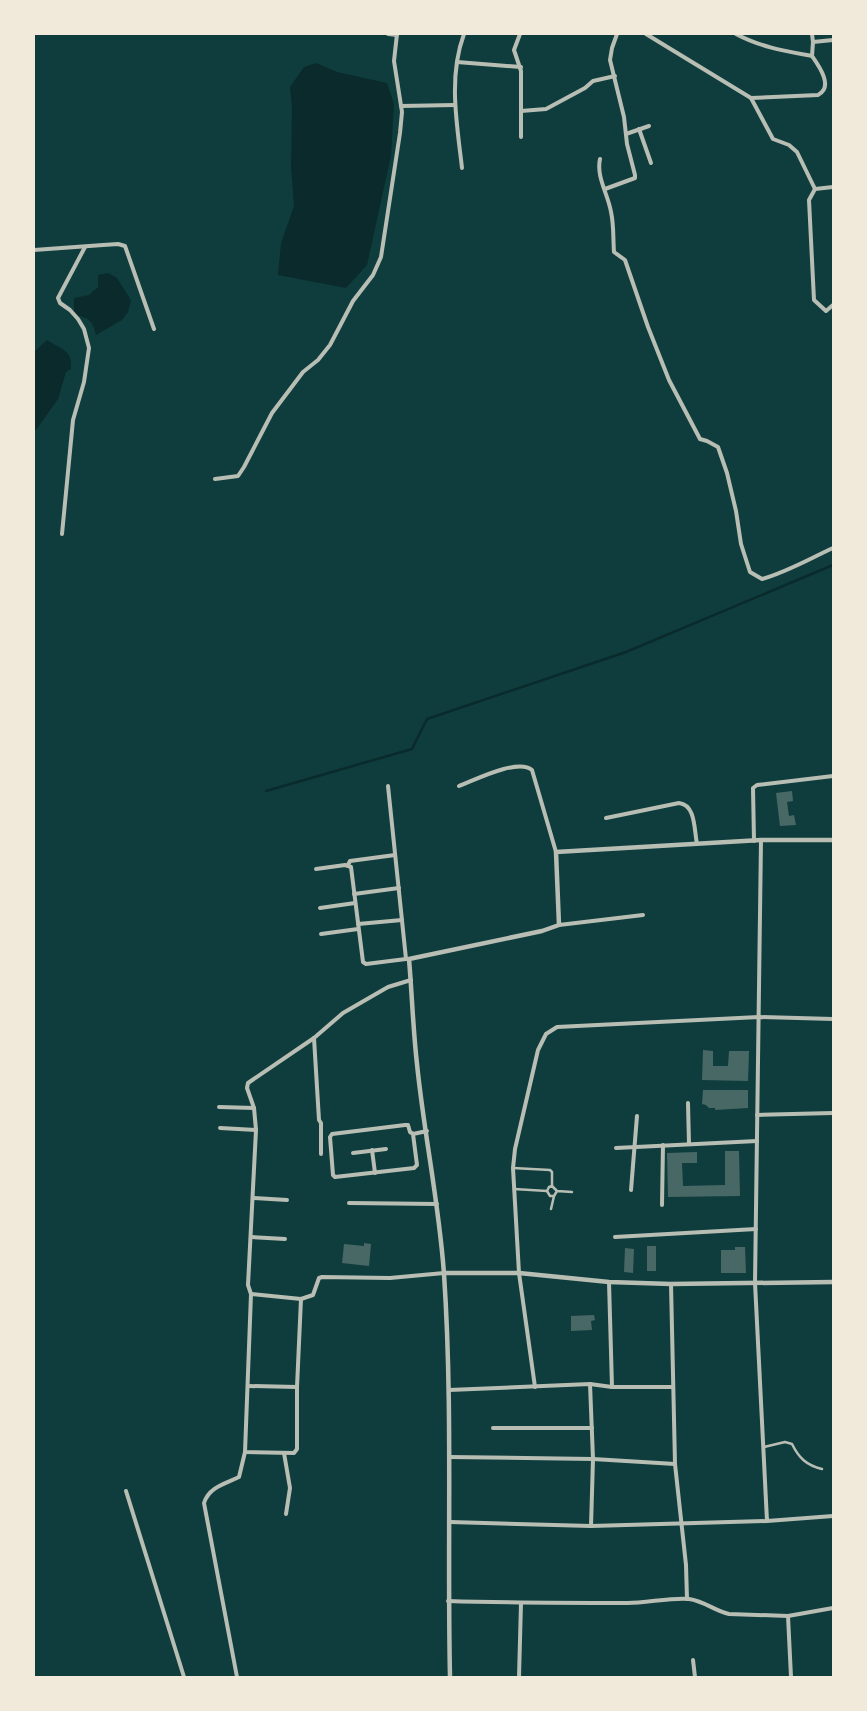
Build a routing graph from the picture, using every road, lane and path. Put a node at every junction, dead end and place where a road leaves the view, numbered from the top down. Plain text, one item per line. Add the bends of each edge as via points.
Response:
1 (388, 34) edge
2 (464, 34) edge
3 (520, 34) edge
4 (616, 34) edge
5 (646, 34) edge
6 (736, 34) edge
7 (812, 34) edge
8 (397, 35) edge
9 (833, 40) edge
10 (813, 42) junction
11 (812, 56) junction
12 (457, 62) junction
13 (521, 67) junction
14 (616, 76) junction
15 (751, 98) junction
16 (454, 105) junction
17 (401, 106) junction
18 (521, 111) junction
19 (649, 126) dead end
20 (639, 129) junction
21 (626, 134) junction
22 (521, 137) dead end
23 (600, 159) dead end
24 (651, 163) dead end
25 (462, 168) dead end
26 (833, 188) edge
27 (605, 189) junction
28 (815, 189) junction
29 (85, 247) junction
30 (34, 250) edge
31 (833, 305) edge
32 (154, 329) dead end
33 (215, 479) dead end
34 (62, 534) dead end
35 (833, 548) edge
36 (833, 776) edge
37 (388, 786) dead end
38 (459, 786) dead end
39 (606, 818) dead end
40 (761, 840) junction
41 (833, 840) edge
42 (754, 841) junction
43 (697, 844) junction
44 (556, 852) junction
45 (395, 856) junction
46 (348, 865) junction
47 (316, 869) dead end
48 (399, 888) junction
49 (354, 894) junction
50 (355, 903) junction
51 (320, 908) dead end
52 (643, 915) dead end
53 (402, 920) junction
54 (559, 925) junction
55 (358, 926) junction
56 (321, 934) dead end
57 (407, 959) junction
58 (411, 980) junction
59 (759, 1016) junction
60 (833, 1019) edge
61 (314, 1038) junction
62 (688, 1103) dead end
63 (219, 1107) dead end
64 (254, 1108) junction
65 (833, 1113) edge
66 (757, 1115) junction
67 (637, 1116) dead end
68 (220, 1128) dead end
69 (256, 1130) junction
70 (427, 1132) junction
71 (414, 1134) junction
72 (757, 1141) junction
73 (689, 1144) junction
74 (663, 1146) junction
75 (635, 1147) junction
76 (386, 1148) dead end
77 (616, 1148) dead end
78 (372, 1150) junction
79 (353, 1153) dead end
80 (321, 1154) dead end
81 (512, 1168) junction
82 (375, 1173) junction
83 (552, 1186) junction
84 (514, 1189) junction
85 (631, 1190) dead end
86 (557, 1191) junction
87 (546, 1192) junction
88 (572, 1192) dead end
89 (554, 1196) junction
90 (253, 1198) junction
91 (287, 1200) dead end
92 (349, 1203) dead end
93 (437, 1204) junction
94 (662, 1205) dead end
95 (551, 1209) dead end
96 (756, 1228) junction
97 (615, 1237) dead end
98 (251, 1238) junction
99 (286, 1239) dead end
100 (519, 1272) junction
101 (444, 1274) junction
102 (609, 1282) junction
103 (833, 1282) edge
104 (755, 1283) junction
105 (671, 1284) junction
106 (252, 1294) junction
107 (300, 1299) junction
108 (590, 1384) junction
109 (248, 1386) junction
110 (535, 1386) junction
111 (297, 1387) junction
112 (612, 1387) junction
113 (672, 1387) junction
114 (449, 1390) junction
115 (493, 1428) dead end
116 (592, 1428) junction
117 (764, 1447) junction
118 (245, 1452) junction
119 (284, 1453) junction
120 (450, 1457) junction
121 (593, 1459) junction
122 (675, 1464) junction
123 (822, 1469) dead end
124 (126, 1491) dead end
125 (286, 1514) dead end
126 (833, 1516) edge
127 (767, 1521) junction
128 (450, 1522) junction
129 (681, 1524) junction
130 (591, 1526) junction
131 (687, 1599) junction
132 (448, 1601) junction
133 (521, 1603) junction
134 (833, 1608) edge
135 (788, 1616) junction
136 (693, 1660) dead end
137 (184, 1677) edge
138 (237, 1677) edge
139 (450, 1677) edge
140 (520, 1677) edge
141 (695, 1677) edge
142 (791, 1677) edge

1 - 8 street
2 - 12 street
3 - 13 street via 514,50
4 - 14 street via 610,60
5 - 15 street
6 - 11 street via 769,48
7 - 10 street
8 - 17 street via 394,61
9 - 10 street
10 - 11 street
11 - 15 street via 824,78 822,93
12 - 13 street
12 - 16 street
13 - 18 street
14 - 18 street via 593,81 546,109
14 - 21 street
15 - 28 street via 774,139 797,152
16 - 17 street
16 - 25 street
17 - 33 street via 381,257 373,275 354,301 330,345 303,372 272,413 238,476
18 - 22 street
19 - 20 street
20 - 21 street
20 - 24 street
21 - 27 street via 634,178
23 - 27 street via 600,181
26 - 28 street
27 - 35 street via 612,213 614,252 625,260 669,380 700,440 718,447 750,572 762,579 780,574
28 - 31 street via 809,200 814,300 826,311
29 - 30 street
29 - 32 street via 125,246
29 - 34 street via 58,298 78,319 89,348 73,420
36 - 42 street via 753,788
37 - 45 street
38 - 44 street via 513,766 528,767 532,770
39 - 43 street via 684,803 691,809
40 - 41 street
40 - 42 street
40 - 59 street
42 - 43 street
43 - 44 street
44 - 54 street
45 - 46 street via 350,861
45 - 48 street
46 - 47 street
46 - 49 street via 351,867
48 - 49 street
48 - 53 street
49 - 50 street
50 - 51 street
50 - 55 street
52 - 54 street
53 - 55 street
53 - 57 street
54 - 57 street
55 - 56 street
55 - 57 street via 363,962
57 - 58 street
58 - 61 street via 388,987 343,1013
58 - 70 street via 417,1065
59 - 60 street
59 - 66 street
59 - 81 street via 557,1027 546,1034 538,1050
61 - 64 street via 248,1083
61 - 80 street
62 - 73 street
63 - 64 street
64 - 69 street
65 - 66 street
66 - 72 street
67 - 75 street
68 - 69 street
69 - 90 street
70 - 71 street
70 - 93 street
71 - 82 street via 417,1166
71 - 82 street via 406,1125 332,1134 335,1177
72 - 73 street
72 - 96 street
73 - 74 street
74 - 75 street
74 - 94 street
75 - 77 street
75 - 85 street
76 - 78 street
78 - 79 street
78 - 82 street
81 - 83 street via 550,1170
81 - 84 street
83 - 86 street
83 - 87 street
84 - 87 street
84 - 100 street
86 - 88 street
86 - 89 street
87 - 89 street
89 - 95 street
90 - 91 street
90 - 98 street
92 - 93 street
93 - 101 street
96 - 97 street
96 - 104 street
98 - 99 street
98 - 106 street via 248,1285
100 - 101 street
100 - 102 street
100 - 110 street
101 - 107 street via 390,1278 322,1277 313,1295
101 - 114 street
102 - 105 street
102 - 112 street
103 - 104 street
104 - 105 street
104 - 117 street
105 - 113 street
106 - 107 street
106 - 109 street
107 - 111 street
108 - 110 street
108 - 112 street
108 - 116 street
109 - 111 street
109 - 118 street
110 - 114 street
111 - 119 street via 297,1449 294,1453
112 - 113 street
113 - 122 street
114 - 120 street
115 - 116 street
116 - 121 street
117 - 123 street via 785,1442 792,1444 802,1460
117 - 127 street
118 - 119 street
118 - 138 street via 239,1477 206,1495 204,1504
119 - 125 street via 290,1488
120 - 121 street
120 - 128 street
121 - 122 street
121 - 130 street
122 - 129 street
124 - 137 street
126 - 127 street
127 - 129 street
128 - 130 street
128 - 132 street
129 - 130 street
129 - 131 street
131 - 133 street
131 - 135 street via 722,1613
132 - 133 street
132 - 139 street
133 - 140 street
134 - 135 street
135 - 142 street
136 - 141 street

